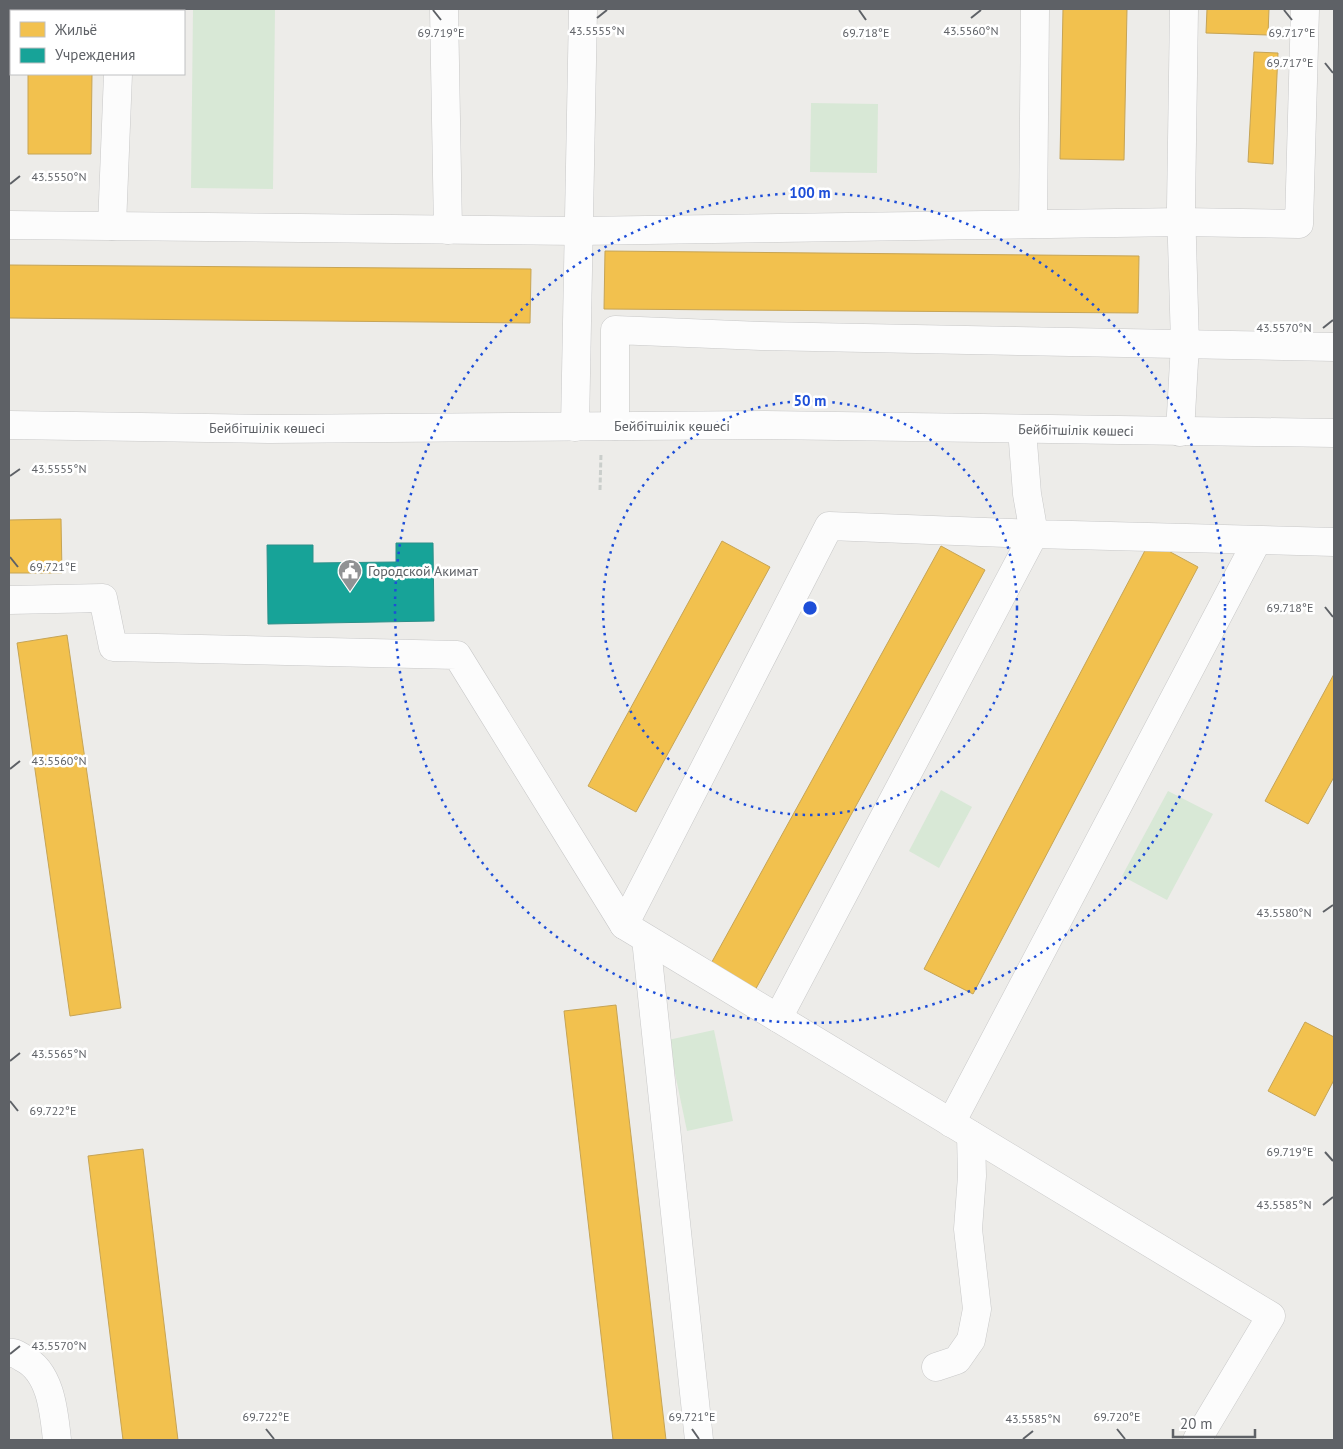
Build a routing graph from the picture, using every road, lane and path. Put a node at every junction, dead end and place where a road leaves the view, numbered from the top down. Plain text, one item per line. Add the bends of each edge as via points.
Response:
1 (444, 9) edge
2 (583, 9) edge
3 (1036, 9) edge
4 (1184, 9) edge
5 (1305, 9) edge
6 (118, 75) edge
7 (1182, 222) junction
8 (1033, 224) junction
9 (9, 225) edge
10 (112, 226) junction
11 (448, 230) junction
12 (579, 231) junction
13 (1185, 344) junction
14 (1334, 347) edge
15 (9, 425) edge
16 (615, 426) junction
17 (575, 427) junction
18 (1022, 429) junction
19 (1180, 432) junction
20 (1334, 433) edge
21 (1034, 534) junction
22 (1257, 541) junction
23 (1334, 542) edge
24 (9, 600) edge
25 (635, 932) junction
26 (778, 1018) junction
27 (961, 1129) junction
28 (9, 1354) edge
29 (936, 1367) dead end
30 (57, 1440) edge
31 (700, 1440) edge
32 (1197, 1440) edge

1 - 11 street
2 - 12 street
3 - 8 street
4 - 7 street
5 - 7 street via 1299,224
6 - 10 street
7 - 8 street
7 - 13 street
8 - 12 street
9 - 10 street
10 - 11 street
11 - 12 street
12 - 17 street
13 - 14 street
13 - 16 street via 615,330
13 - 19 street
15 - 17 street, Бейбітшілік көшесі via 268,429
16 - 17 street, Бейбітшілік көшесі
16 - 18 street, Бейбітшілік көшесі
18 - 19 street, Бейбітшілік көшесі
18 - 21 street
19 - 20 street, Бейбітшілік көшесі
21 - 22 street
21 - 25 street via 829,526
21 - 26 street
22 - 23 street
22 - 27 street
24 - 25 street via 103,598 113,647 458,655
25 - 26 street
25 - 31 street
26 - 27 street
27 - 29 street via 972,1176 968,1229 977,1309 971,1340 957,1360
27 - 32 street via 1271,1316
28 - 30 street via 33,1363 44,1379

